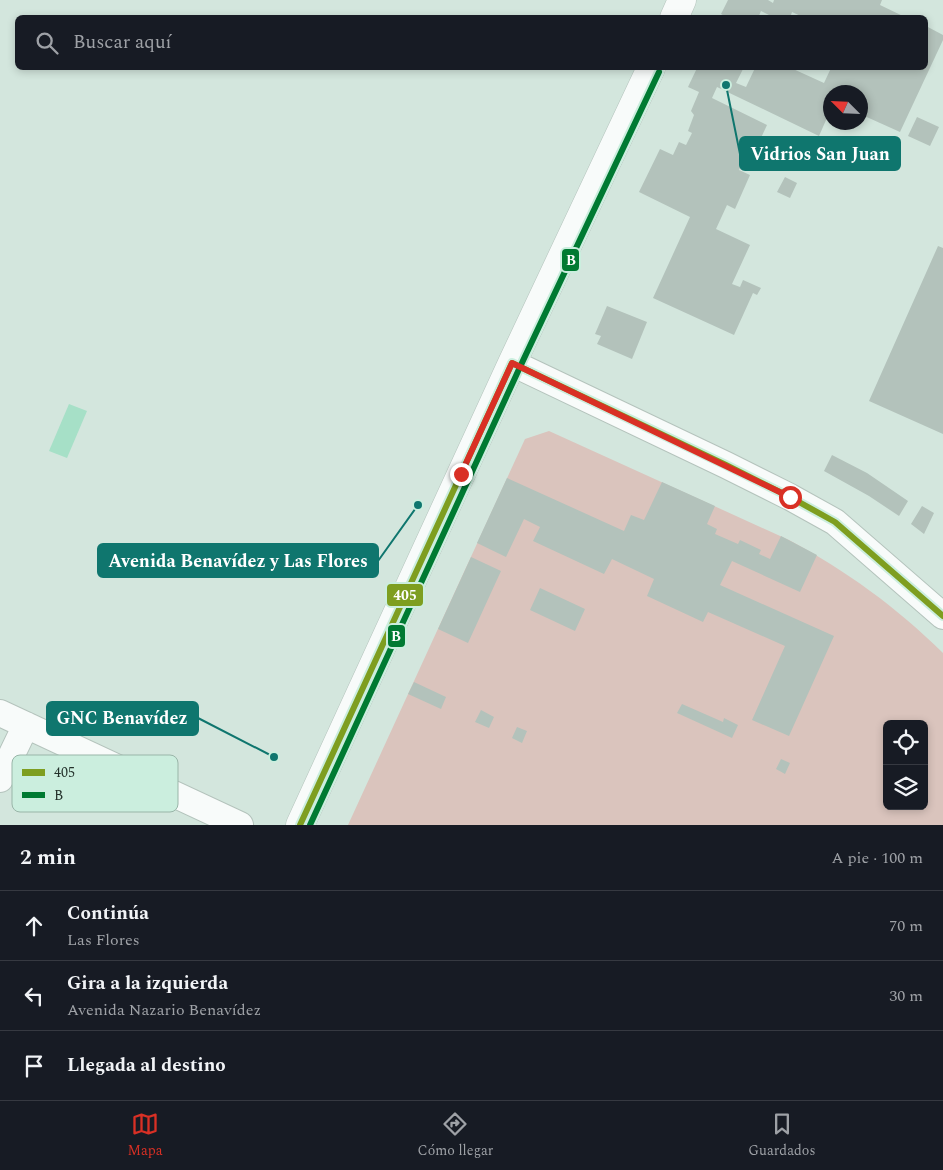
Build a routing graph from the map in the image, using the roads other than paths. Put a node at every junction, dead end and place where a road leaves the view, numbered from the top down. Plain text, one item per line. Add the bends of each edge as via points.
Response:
1 (682, 0) edge
2 (675, 15) edge
3 (649, 70) edge
4 (512, 363) junction
5 (943, 616) edge
6 (0, 713) edge
7 (26, 724) junction
8 (92, 755) edge
9 (0, 780) edge
10 (178, 796) edge
11 (240, 825) edge
12 (300, 825) edge

1 - 2 main road
3 - 4 main road
4 - 5 street via 726,465 835,522
4 - 12 main road
6 - 7 street
7 - 8 street
7 - 9 street
10 - 11 street

